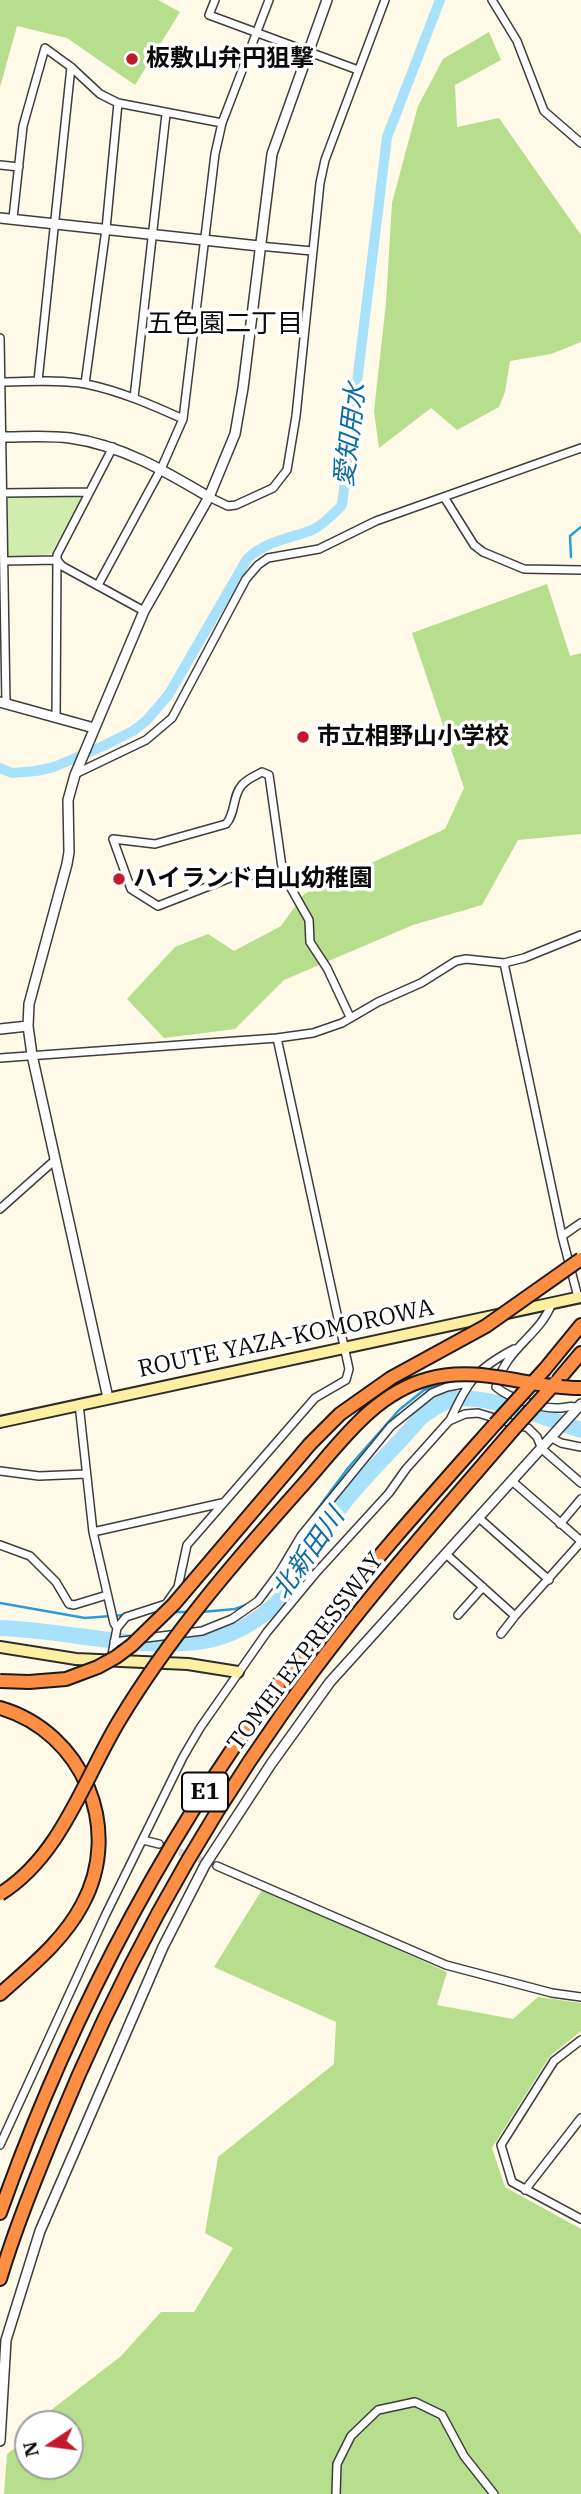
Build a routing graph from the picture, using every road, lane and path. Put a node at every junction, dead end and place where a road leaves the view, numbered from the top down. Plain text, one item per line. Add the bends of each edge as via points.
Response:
1 (215, 0) edge
2 (269, 0) edge
3 (327, 0) edge
4 (385, 0) edge
5 (492, 0) edge
6 (257, 33) junction
7 (307, 51) junction
8 (71, 67) junction
9 (358, 70) junction
10 (118, 103) junction
11 (166, 114) junction
12 (222, 123) junction
13 (581, 143) edge
14 (0, 165) edge
15 (19, 167) junction
16 (0, 218) edge
17 (13, 218) junction
18 (55, 223) junction
19 (106, 229) junction
20 (153, 234) junction
21 (204, 240) junction
22 (259, 246) junction
23 (312, 251) junction
24 (0, 338) edge
25 (38, 381) junction
26 (1, 383) edge
27 (85, 384) junction
28 (134, 398) junction
29 (183, 419) junction
30 (1, 437) edge
31 (113, 447) junction
32 (581, 448) edge
33 (161, 469) junction
34 (88, 492) junction
35 (2, 493) edge
36 (209, 496) junction
37 (444, 497) junction
38 (57, 560) junction
39 (4, 561) junction
40 (581, 570) edge
41 (97, 585) junction
42 (144, 611) junction
43 (3, 703) edge
44 (56, 718) junction
45 (94, 728) junction
46 (75, 773) junction
47 (284, 874) junction
48 (581, 935) edge
49 (504, 963) junction
50 (351, 1017) junction
51 (28, 1026) junction
52 (0, 1029) edge
53 (277, 1038) junction
54 (32, 1055) junction
55 (0, 1058) edge
56 (55, 1160) junction
57 (0, 1209) edge
58 (581, 1223) edge
59 (562, 1236) junction
60 (581, 1259) edge
61 (580, 1297) edge
62 (552, 1303) junction
63 (581, 1325) edge
64 (346, 1348) junction
65 (515, 1349) junction
66 (581, 1353) edge
67 (468, 1383) junction
68 (581, 1388) edge
69 (108, 1398) junction
70 (79, 1404) junction
71 (580, 1406) edge
72 (449, 1421) junction
73 (0, 1422) edge
74 (552, 1438) junction
75 (581, 1447) edge
76 (542, 1448) junction
77 (0, 1471) edge
78 (86, 1474) junction
79 (512, 1481) junction
80 (581, 1483) edge
81 (581, 1499) edge
82 (222, 1503) junction
83 (480, 1518) junction
84 (560, 1524) junction
85 (93, 1532) junction
86 (581, 1542) edge
87 (0, 1545) edge
88 (447, 1555) junction
89 (550, 1580) junction
90 (484, 1587) junction
91 (107, 1595) junction
92 (458, 1615) dead end
93 (516, 1616) junction
94 (117, 1628) junction
95 (501, 1634) dead end
96 (114, 1642) junction
97 (0, 1647) edge
98 (111, 1661) junction
99 (239, 1672) junction
100 (0, 1681) edge
101 (0, 1708) edge
102 (143, 1840) junction
103 (159, 1844) tunnel mouth
104 (217, 1866) tunnel mouth
105 (0, 1894) edge
106 (0, 1994) edge
107 (581, 1997) edge
108 (581, 2040) edge
109 (581, 2118) edge
110 (0, 2145) edge
111 (526, 2190) junction
112 (0, 2213) edge
113 (581, 2219) edge
114 (0, 2279) edge
115 (0, 2441) edge
116 (336, 2494) edge
117 (494, 2494) edge

1 - 6 street via 209,15
2 - 6 street
3 - 7 street
4 - 9 street
5 - 13 street via 517,41 544,111
6 - 7 street
6 - 12 street
7 - 9 street
7 - 22 street via 271,154
8 - 10 street via 100,94
8 - 15 street via 45,48 23,126
8 - 18 street
9 - 23 street via 325,160
10 - 11 street
10 - 19 street
11 - 12 street
11 - 20 street
12 - 21 street
14 - 15 street
15 - 17 street
16 - 17 street
17 - 18 street
18 - 19 street
18 - 25 street
19 - 20 street
19 - 27 street
20 - 21 street
20 - 28 street
21 - 22 street
21 - 29 street
22 - 23 street
22 - 36 street via 239,418
23 - 36 street via 287,470 273,488 236,505
24 - 26 street
25 - 26 street
25 - 27 street
26 - 30 street
27 - 28 street
28 - 29 street
29 - 33 street
30 - 31 street via 69,437
30 - 35 street
31 - 33 street
31 - 34 street
32 - 37 street
33 - 36 street
33 - 41 street
34 - 35 street
34 - 38 street
35 - 39 street
36 - 42 street
37 - 40 street via 483,552 524,569
37 - 46 street via 376,521 319,549 268,558 258,565 246,579 172,718 146,740
38 - 39 street
38 - 41 street
38 - 44 street
39 - 43 street
41 - 42 street
42 - 45 street
43 - 44 street
44 - 45 street
45 - 46 street
46 - 51 street via 68,800 69,852 33,986
47 - 47 street via 269,775 262,772 238,789 226,824 155,845 113,839 131,889 158,906 235,876
47 - 50 street via 309,920 310,942
48 - 49 street
49 - 50 street via 456,961
49 - 59 street
50 - 53 street via 327,1029
51 - 52 street
51 - 54 street
53 - 54 street
53 - 64 street
54 - 55 street
54 - 56 street
56 - 57 street
56 - 69 street
58 - 59 street
59 - 61 street
60 - 100 highway, bridge via 486,1326 391,1378 340,1414 174,1604 116,1657 65,1679
61 - 62 main road, ROUTE YAZA-KOMOROWA
62 - 64 main road, ROUTE YAZA-KOMOROWA
62 - 65 street via 547,1317
63 - 112 highway, TOMEI EXPRESSWAY / E1, bridge via 365,1572 258,1712 193,1812 127,1928 45,2097
64 - 69 main road, ROUTE YAZA-KOMOROWA
64 - 82 street via 346,1380 315,1398
65 - 67 street via 488,1362
65 - 71 street via 500,1371 496,1387 507,1396 555,1409
66 - 114 highway, TOMEI EXPRESSWAY / E1, bridge via 372,1595 282,1714 208,1826 125,1976 75,2081
67 - 72 street
67 - 96 street via 432,1393 391,1426 301,1536 258,1601 232,1619 202,1631
68 - 105 highway, bridge via 481,1375 443,1375 411,1385 379,1404 190,1617 119,1720 50,1846 27,1874
69 - 70 main road, ROUTE YAZA-KOMOROWA
70 - 73 main road, ROUTE YAZA-KOMOROWA
70 - 78 street
71 - 74 street
72 - 76 street via 478,1413 528,1428
72 - 99 street via 296,1595
74 - 75 street
74 - 76 street
76 - 79 street
76 - 80 street
77 - 78 street via 39,1476
78 - 85 street
79 - 83 street
79 - 84 street
81 - 84 street
82 - 85 street
82 - 94 street via 187,1545 178,1587 166,1604 126,1617
83 - 88 street
83 - 89 street
84 - 86 street
85 - 91 street
86 - 89 street
87 - 91 street via 30,1556 56,1582 69,1604
88 - 90 street
88 - 115 street via 330,1682 306,1715 205,1866 163,1947 40,2231 20,2290 6,2340
89 - 93 street
90 - 92 street
90 - 93 street
91 - 94 street
93 - 95 street
94 - 96 street
96 - 98 street
97 - 98 main road
98 - 99 main road via 188,1664
99 - 102 street via 183,1757
101 - 106 highway via 46,1731 74,1759 91,1793 99,1832 97,1868 74,1920
102 - 103 street
102 - 110 street
104 - 107 street via 446,1965
108 - 111 street via 554,2061 500,2146 512,2182
109 - 111 street
111 - 113 street
116 - 117 street via 337,2464 351,2436 377,2410 415,2402 442,2415 464,2456

